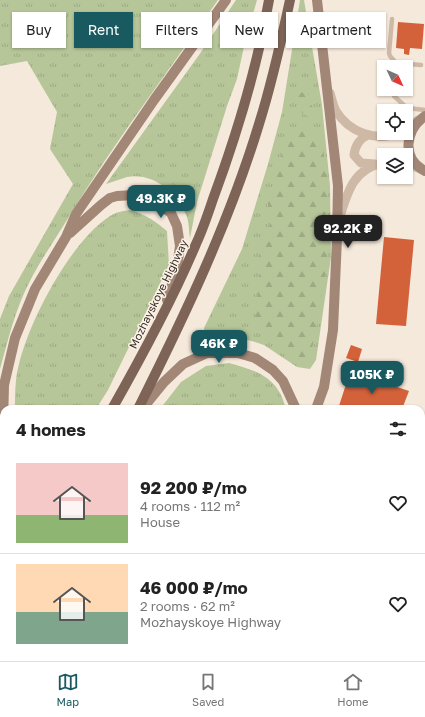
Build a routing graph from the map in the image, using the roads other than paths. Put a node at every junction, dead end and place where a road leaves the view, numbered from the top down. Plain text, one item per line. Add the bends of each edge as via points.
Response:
1 (226, 0) edge
2 (269, 0) edge
3 (290, 0) edge
4 (317, 0) edge
5 (392, 18) dead end
6 (392, 60) edge
7 (413, 65) edge
8 (421, 65) dead end
9 (327, 85) junction
10 (394, 96) edge
11 (425, 110) edge
12 (422, 118) edge
13 (413, 124) edge
14 (368, 135) junction
15 (377, 136) edge
16 (377, 164) edge
17 (377, 165) edge
18 (413, 166) edge
19 (423, 170) edge
20 (337, 229) junction
21 (66, 237) junction
22 (159, 323) junction
23 (3, 405) edge
24 (114, 405) edge
25 (140, 405) edge
26 (145, 405) edge
27 (294, 405) edge
28 (317, 405) edge

1 - 21 street via 76,214
2 - 22 main road, Mozhayskoye Highway via 262,41 224,170 196,244
3 - 25 main road via 277,59 242,175 171,344
4 - 9 street
5 - 6 lane via 389,53
7 - 8 lane
9 - 14 street via 336,111 351,127
9 - 20 street via 338,186
10 - 11 lane via 407,108
12 - 13 street
12 - 19 street via 412,127 408,145 414,162
14 - 15 street
14 - 16 street via 356,145 354,155 361,163
17 - 20 street via 366,169 351,185
18 - 19 street
20 - 28 street via 332,330 324,387
21 - 22 street via 101,205 117,196 143,195 152,198 172,213 180,246 177,268
21 - 23 street via 35,289 14,338 4,385
22 - 24 main road, Mozhayskoye Highway
26 - 27 street via 182,364 207,352 238,353 255,358 273,370 283,381

